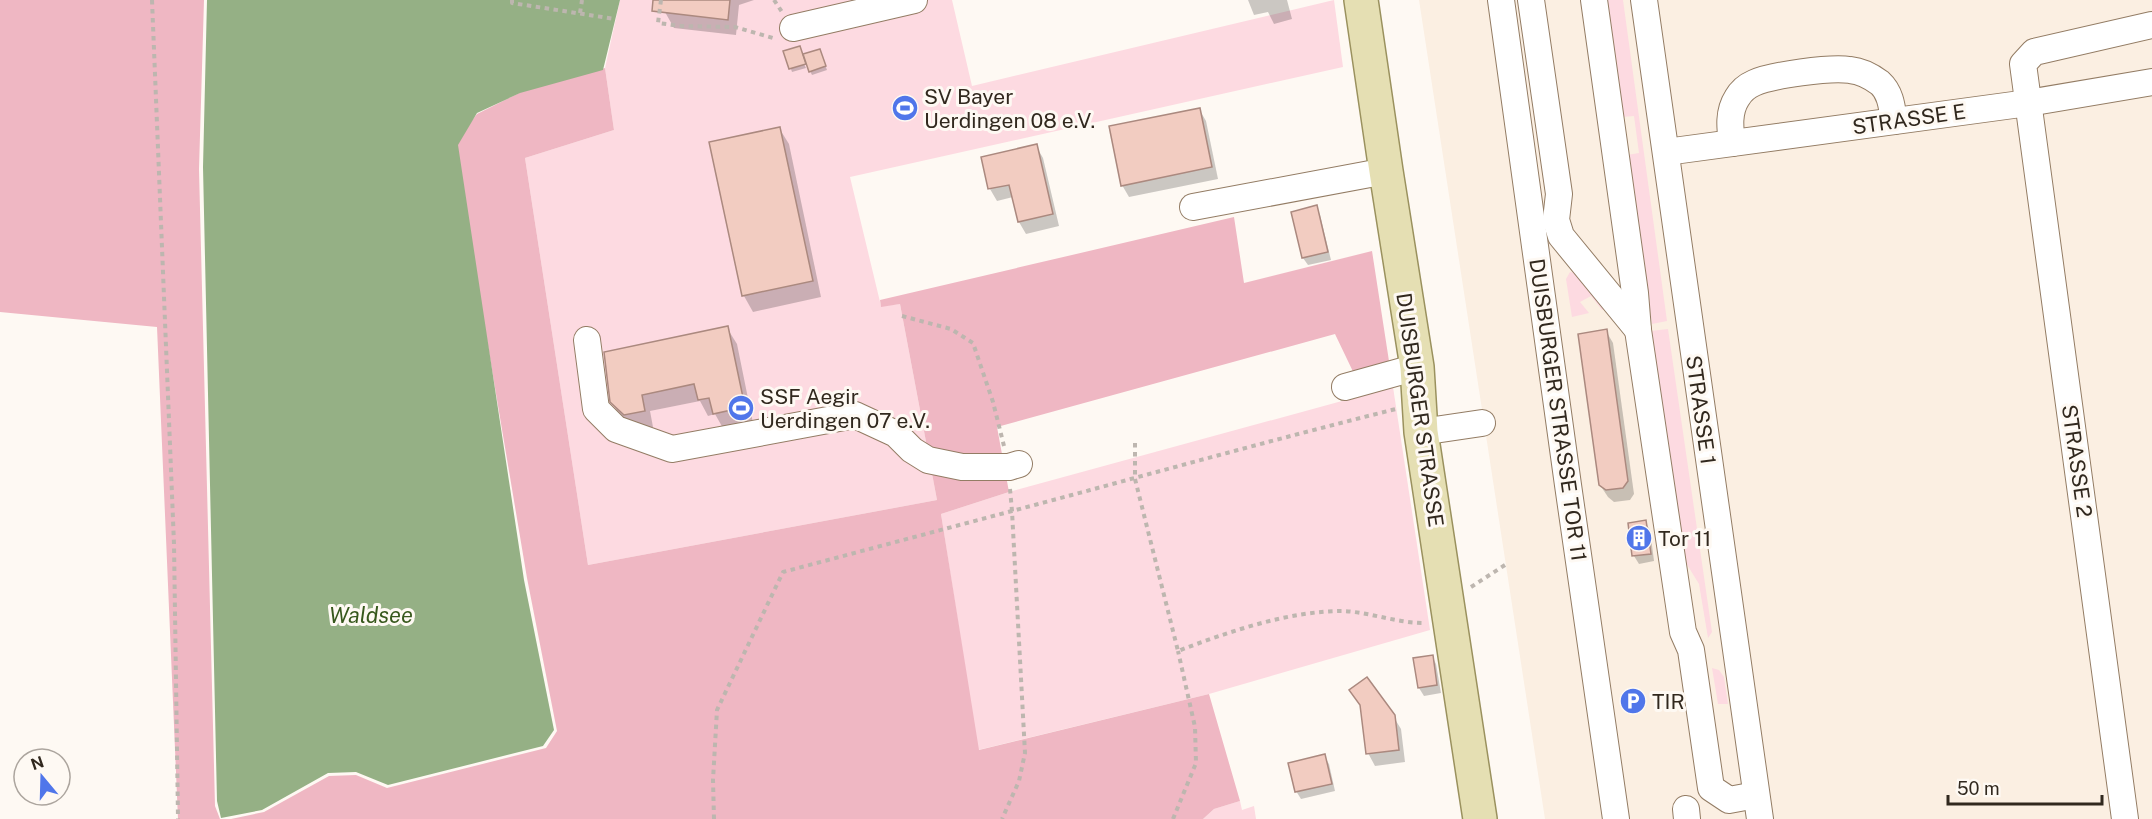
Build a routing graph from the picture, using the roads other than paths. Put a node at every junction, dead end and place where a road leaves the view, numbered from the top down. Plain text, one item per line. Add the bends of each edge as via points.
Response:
1 (914, 0) edge
2 (1361, 0) edge
3 (1502, 0) edge
4 (1531, 0) edge
5 (1594, 0) edge
6 (1644, 0) edge
7 (2152, 25) edge
8 (793, 28) road end
9 (2152, 82) edge
10 (2028, 104) junction
11 (1894, 122) junction
12 (1731, 143) junction
13 (1666, 152) junction
14 (1386, 171) junction
15 (1193, 207) dead end
16 (1638, 330) junction
17 (587, 340) dead end
18 (1417, 367) junction
19 (1345, 387) dead end
20 (1412, 420) junction
21 (1482, 423) dead end
22 (1014, 466) road end
23 (1758, 807) edge
24 (1480, 819) edge
25 (1616, 819) edge
26 (2125, 819) edge

1 - 8 lane
2 - 14 main road, DUISBURGER STRASSE
3 - 25 lane, DUISBURGER STRASSE TOR 11
4 - 16 lane via 1559,194 1556,220 1561,236
5 - 16 lane
6 - 13 lane, STRASSE 1
7 - 10 lane, STRASSE 2 via 2034,52 2023,64
9 - 10 lane, STRASSE E
10 - 11 lane, STRASSE E
10 - 26 lane, STRASSE 2
11 - 12 lane, STRASSE E
11 - 12 lane via 1888,93 1881,84 1859,72 1779,76 1755,82 1737,97 1730,123
12 - 13 lane, STRASSE E
13 - 23 lane, STRASSE 1
14 - 15 lane
14 - 18 main road, DUISBURGER STRASSE
16 - 23 lane via 1683,632 1691,650 1711,788 1729,800
17 - 22 lane via 596,409 616,429 672,449 855,415 896,434 928,460 962,466
18 - 19 lane
18 - 20 main road, DUISBURGER STRASSE
20 - 21 lane
20 - 24 main road, DUISBURGER STRASSE

